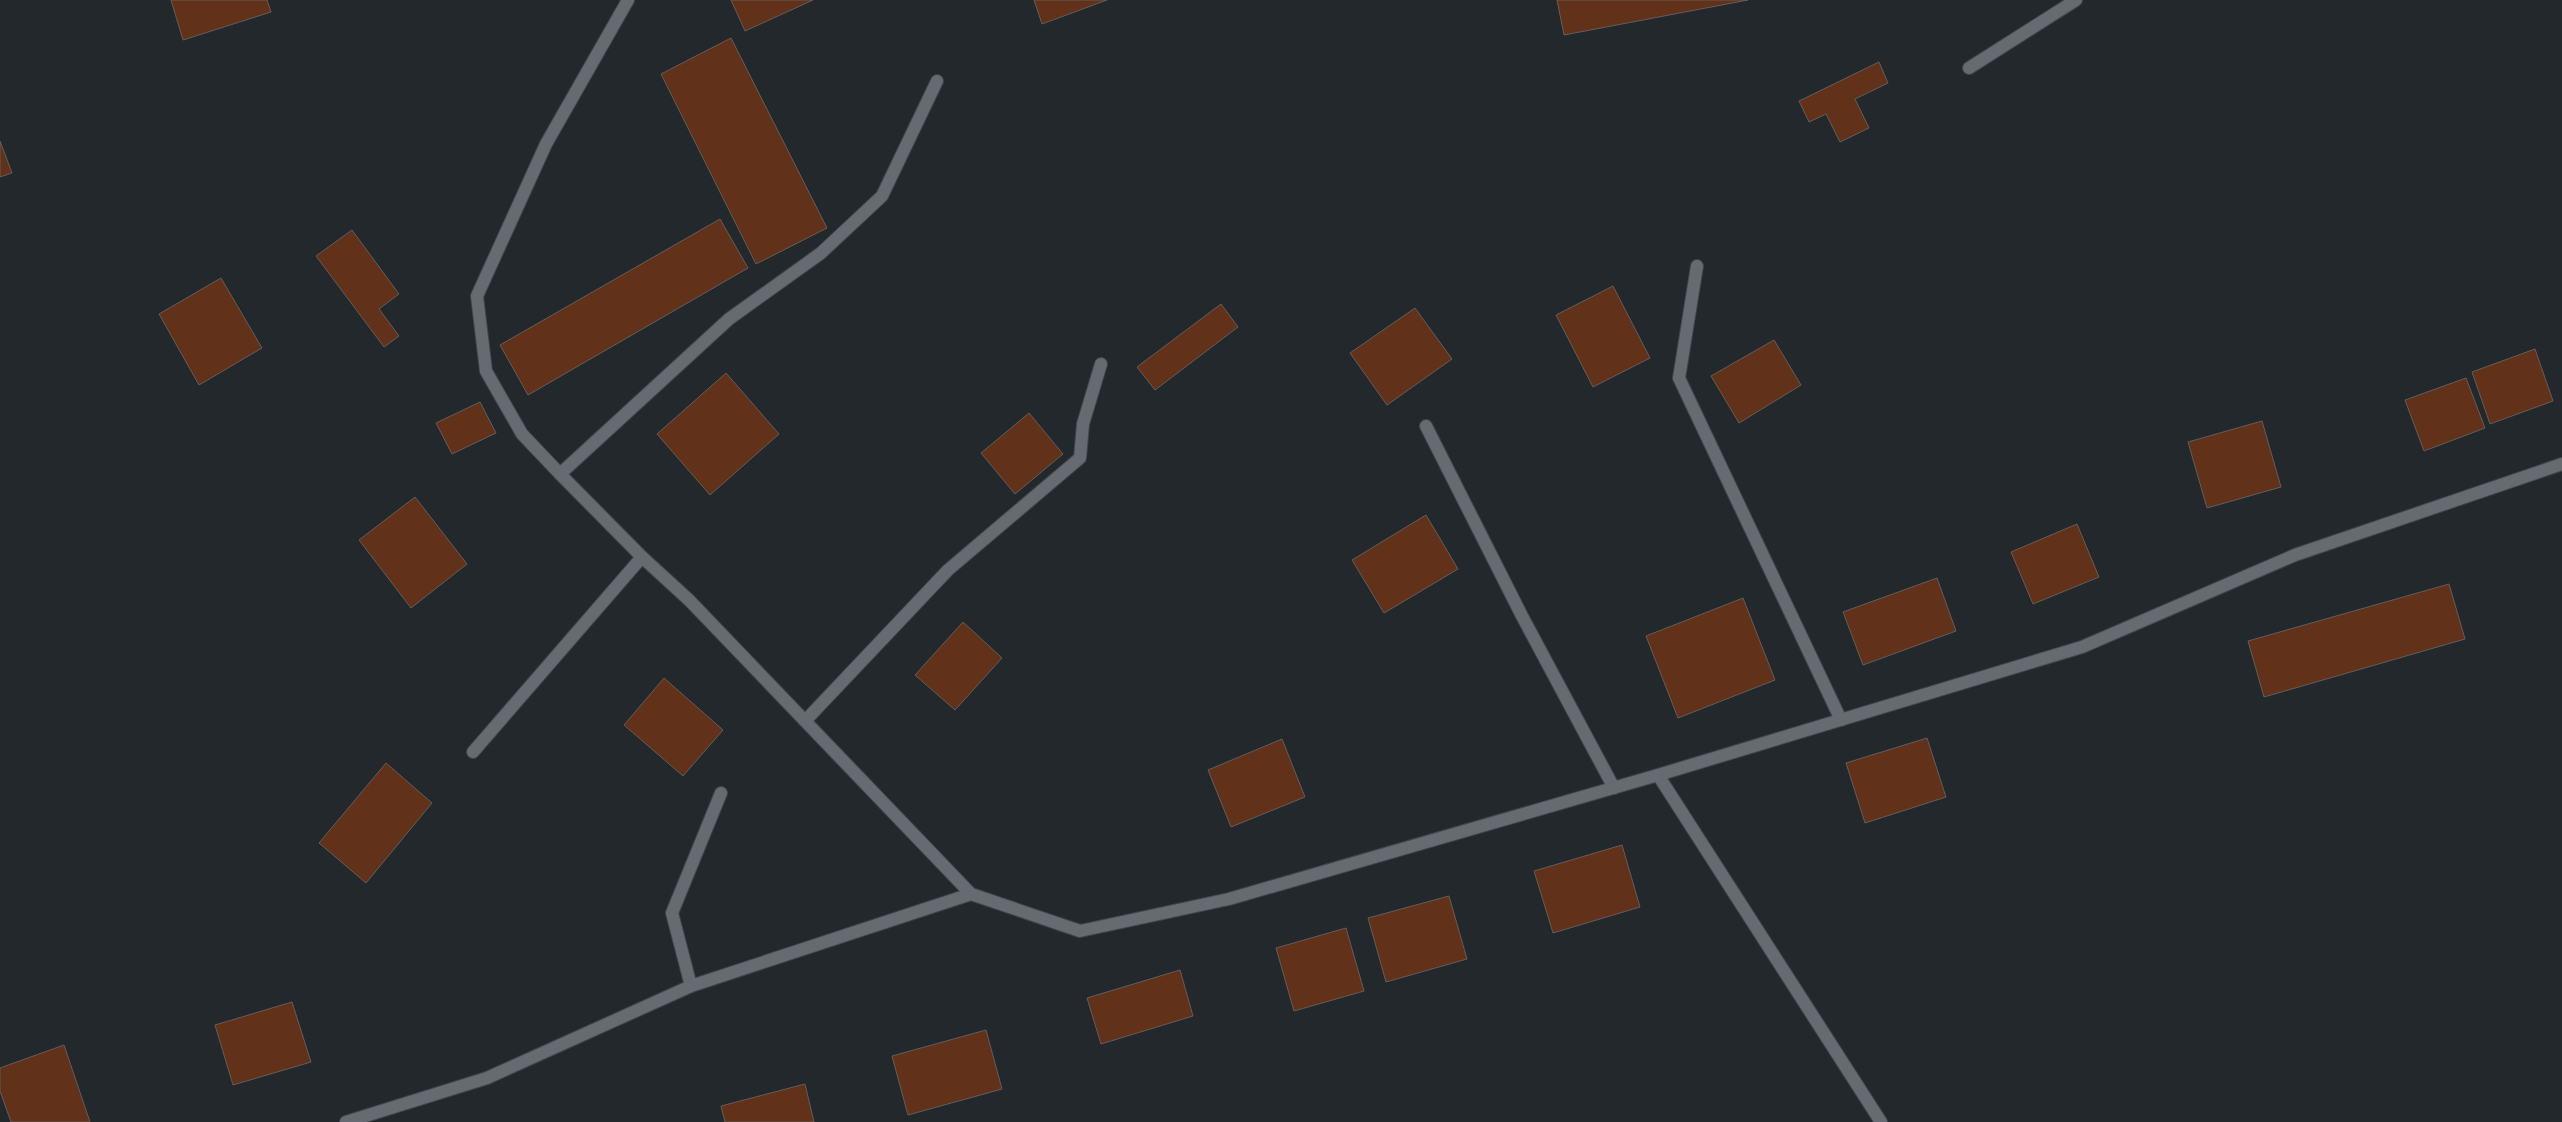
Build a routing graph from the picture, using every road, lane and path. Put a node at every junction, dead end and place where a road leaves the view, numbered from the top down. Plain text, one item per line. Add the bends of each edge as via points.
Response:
1 (628, 0) edge
2 (2076, 0) edge
3 (1969, 68) dead end
4 (937, 81) dead end
5 (1697, 266) dead end
6 (1101, 364) dead end
7 (1426, 426) dead end
8 (2562, 464) edge
9 (560, 474) junction
10 (642, 558) junction
11 (1841, 720) junction
12 (805, 721) junction
13 (473, 752) dead end
14 (1658, 775) junction
15 (1614, 788) junction
16 (721, 793) dead end
17 (971, 894) junction
18 (691, 986) junction
19 (346, 1122) edge
20 (1881, 1122) edge

1 - 9 street via 546,144 477,296 486,371 522,434
2 - 3 street
4 - 9 street via 882,196 821,254 729,319
5 - 11 street via 1679,378
6 - 12 street via 1083,424 1080,458 948,570
7 - 15 street
8 - 11 street via 2295,555 2082,647
9 - 10 street
10 - 12 street via 689,600
10 - 13 street
11 - 14 street
12 - 17 street
14 - 15 street
14 - 20 street
15 - 17 street via 1229,899 1080,931
16 - 18 street via 672,913
17 - 18 street
18 - 19 street via 487,1078

